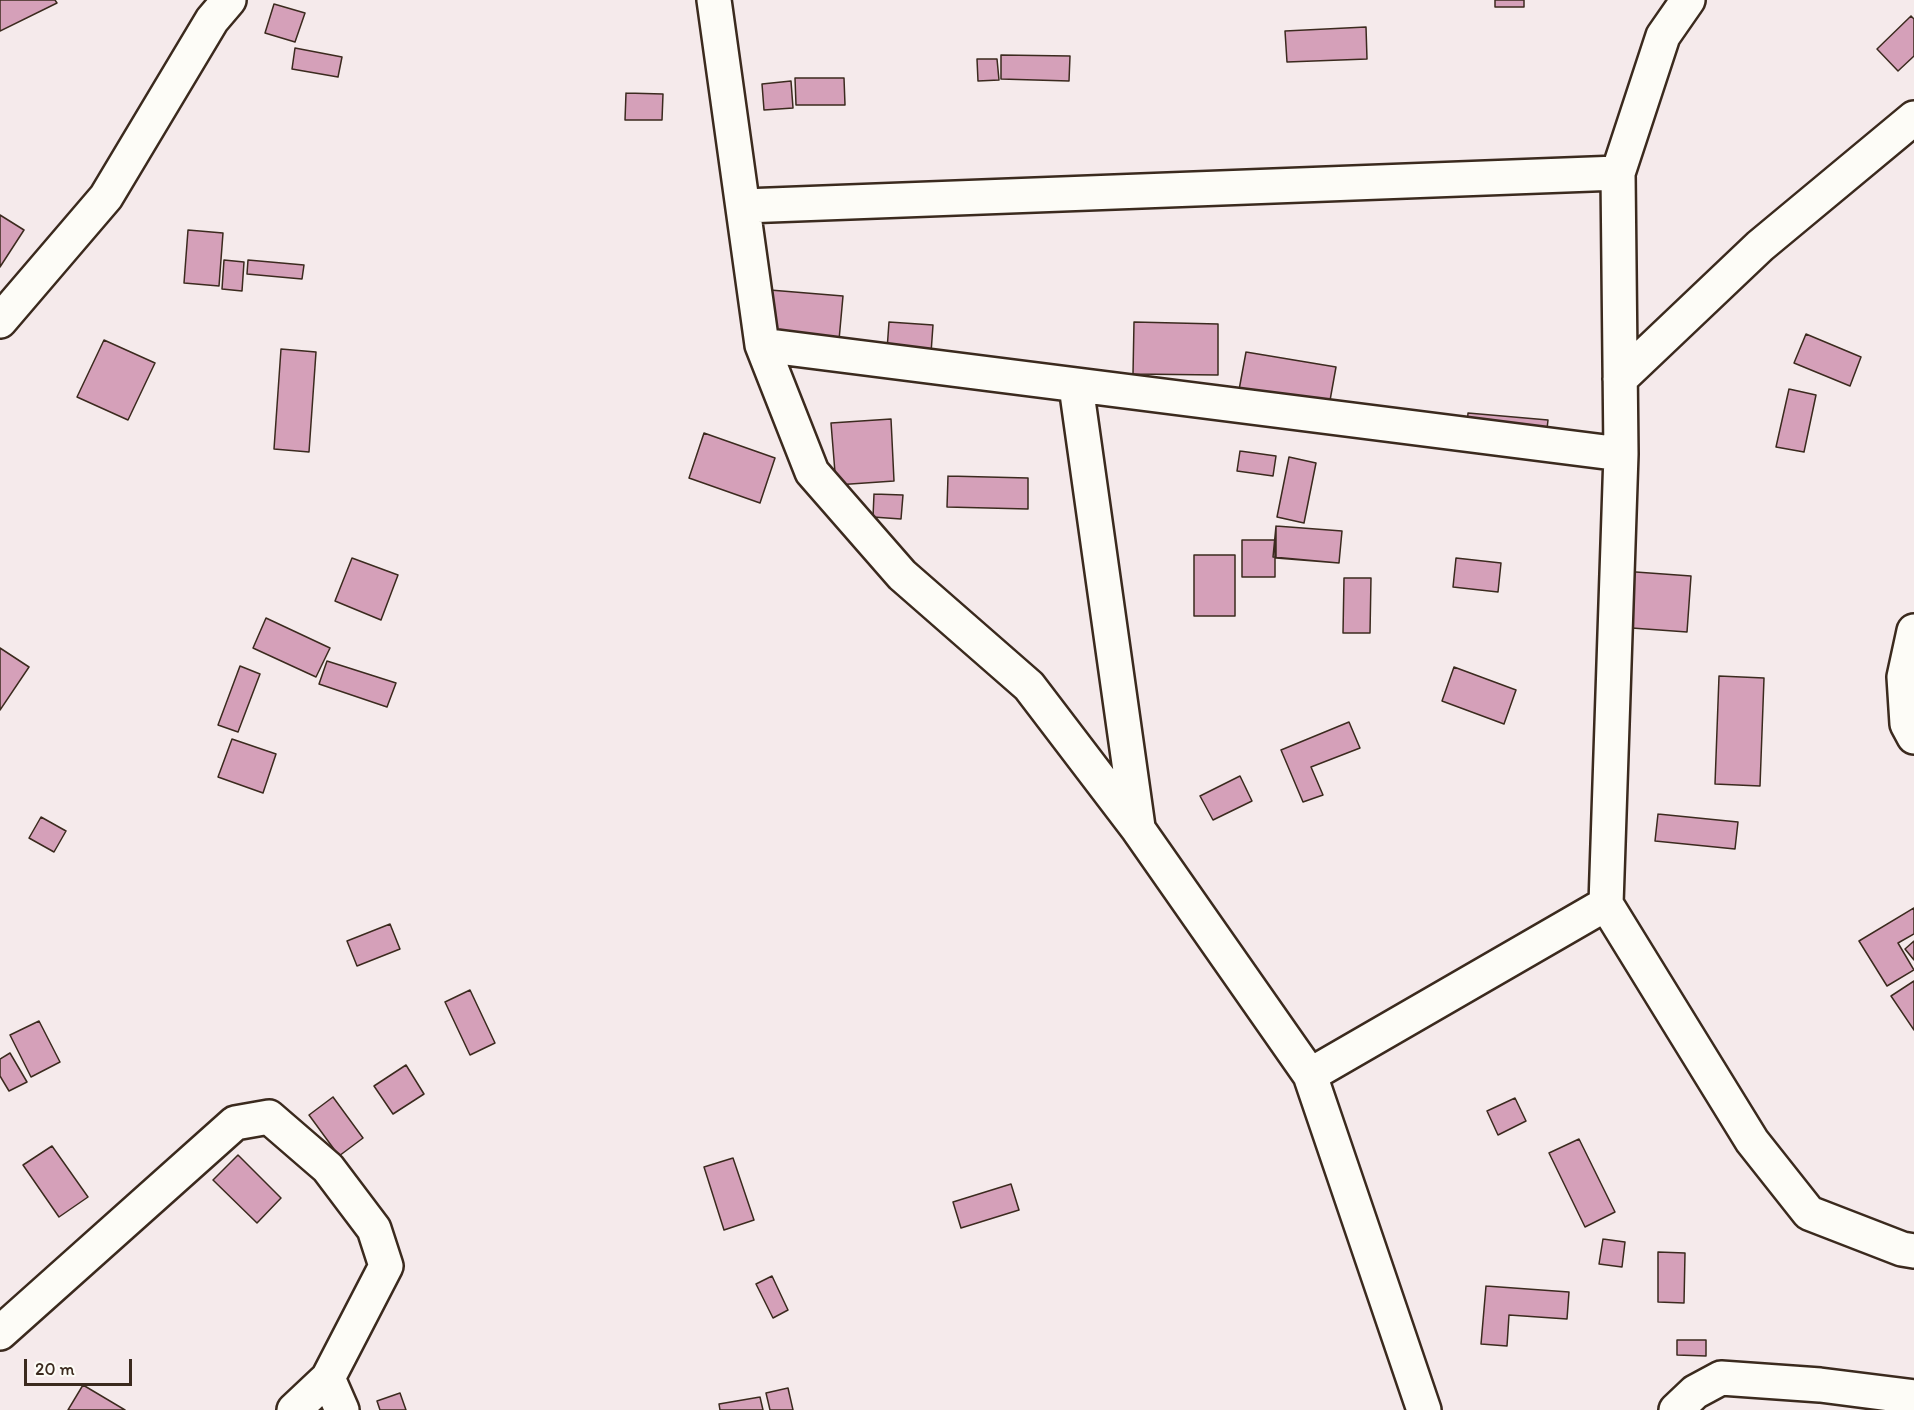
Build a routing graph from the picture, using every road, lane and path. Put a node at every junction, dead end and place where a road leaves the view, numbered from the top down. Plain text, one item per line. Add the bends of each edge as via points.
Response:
1 (714, 0) edge
2 (1688, 0) edge
3 (213, 7) edge
4 (1914, 118) edge
5 (1618, 173) junction
6 (744, 206) junction
7 (0, 321) edge
8 (762, 345) junction
9 (1620, 379) junction
10 (1076, 386) junction
11 (1621, 454) junction
12 (1914, 631) edge
13 (1914, 738) edge
14 (1138, 829) junction
15 (1606, 904) junction
16 (1310, 1075) junction
17 (1914, 1251) edge
18 (0, 1333) edge
19 (328, 1378) junction
20 (1914, 1397) edge
21 (294, 1410) edge
22 (342, 1410) edge
23 (1424, 1410) edge
24 (1676, 1410) edge

1 - 6 street
2 - 5 street via 1663,36
3 - 7 street via 106,197
4 - 9 street via 1760,246
5 - 6 street
5 - 9 street
6 - 8 street
8 - 10 street
8 - 14 street via 812,472 902,575 1029,686
9 - 11 street
10 - 11 street
10 - 14 street
11 - 15 street
12 - 13 street via 1904,677 1907,724
14 - 16 street
15 - 16 street
15 - 17 street via 1752,1141 1809,1213
16 - 23 street
18 - 19 street via 235,1123 268,1117 328,1168 374,1229 386,1266
19 - 21 street
19 - 22 street
20 - 24 street via 1721,1378 1695,1392

